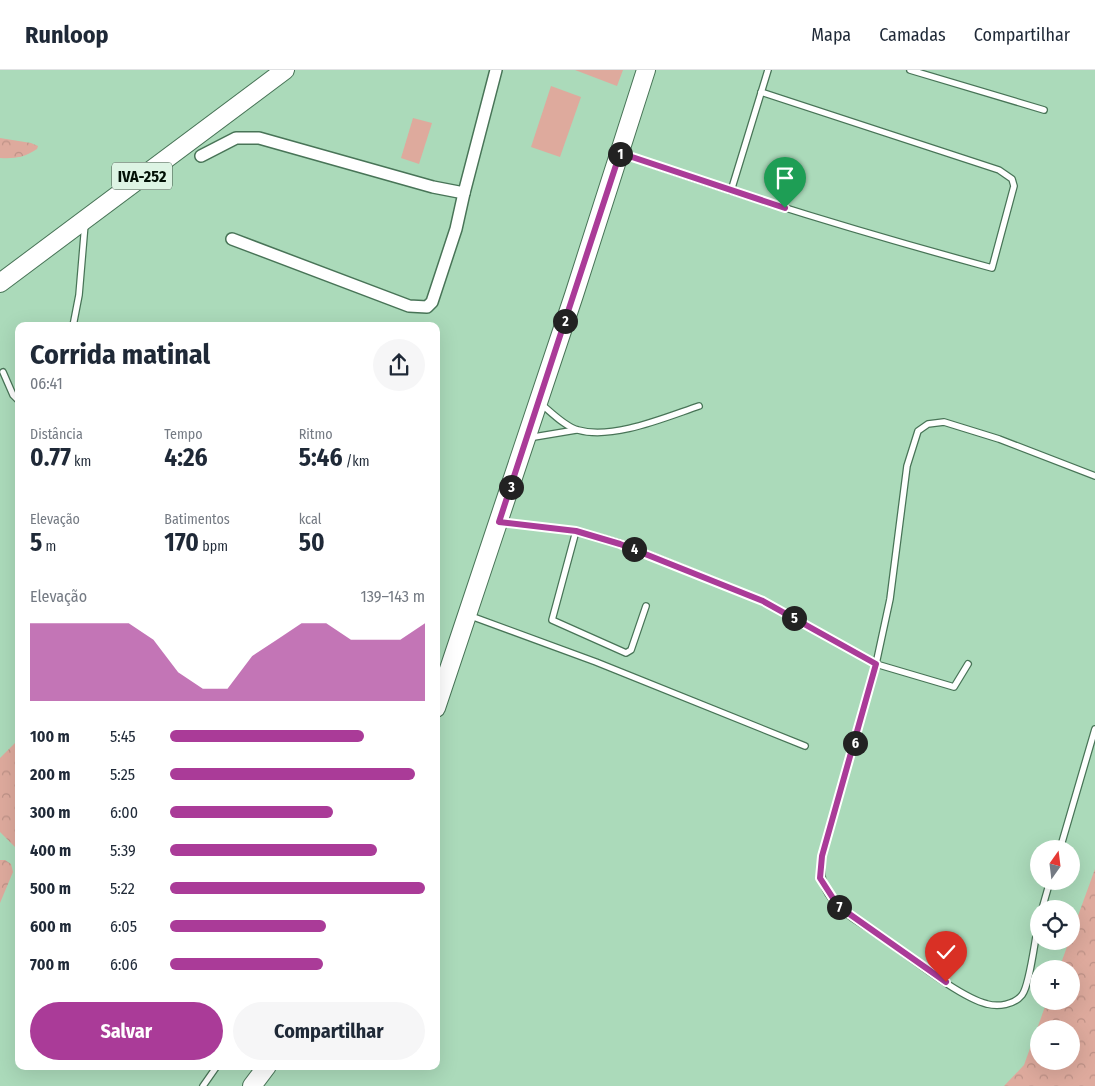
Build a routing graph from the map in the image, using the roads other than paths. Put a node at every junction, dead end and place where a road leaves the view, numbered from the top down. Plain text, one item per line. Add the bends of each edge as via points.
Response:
1 (285, 70) edge
2 (496, 70) edge
3 (646, 70) edge
4 (768, 70) edge
5 (910, 70) edge
6 (761, 92) junction
7 (1044, 110) dead end
8 (620, 153) junction
9 (201, 156) dead end
10 (730, 191) junction
11 (464, 193) junction
12 (85, 220) junction
13 (232, 239) dead end
14 (0, 282) edge
15 (74, 322) edge
16 (3, 372) dead end
17 (15, 397) edge
18 (538, 402) junction
19 (699, 406) dead end
20 (576, 430) junction
21 (526, 438) junction
22 (1095, 476) edge
23 (499, 522) junction
24 (576, 531) junction
25 (646, 606) dead end
26 (468, 615) junction
27 (876, 664) junction
28 (968, 664) dead end
29 (440, 696) edge
30 (1095, 729) edge
31 (805, 746) dead end
32 (1063, 840) edge
33 (1032, 950) edge
34 (214, 1070) edge
35 (264, 1070) edge
36 (203, 1086) edge
37 (252, 1086) edge

1 - 12 main road, IVA-252
2 - 11 street
3 - 8 main road
4 - 6 lane
5 - 7 lane
6 - 10 lane
6 - 10 lane via 999,170 1012,179 1014,186 992,268 894,242
8 - 10 lane
8 - 18 main road
9 - 11 street via 236,138 259,138
11 - 13 street via 456,229 432,302 427,306 409,306
12 - 14 main road, IVA-252
12 - 15 lane
16 - 17 lane
18 - 20 lane
18 - 21 main road
19 - 20 lane via 633,428
20 - 21 lane
21 - 23 main road
22 - 27 lane via 999,439 944,422 928,424 918,431 907,466 890,599
23 - 24 lane
23 - 26 main road
24 - 25 lane via 552,620 626,653 631,650
24 - 27 lane via 620,544 763,601
26 - 29 main road
26 - 31 lane via 596,662
27 - 28 lane via 954,687
27 - 33 lane via 822,856 820,878 826,890 838,906 967,995 988,1005 1011,1003 1021,996 1028,983
30 - 32 lane
34 - 36 lane
35 - 37 main road

